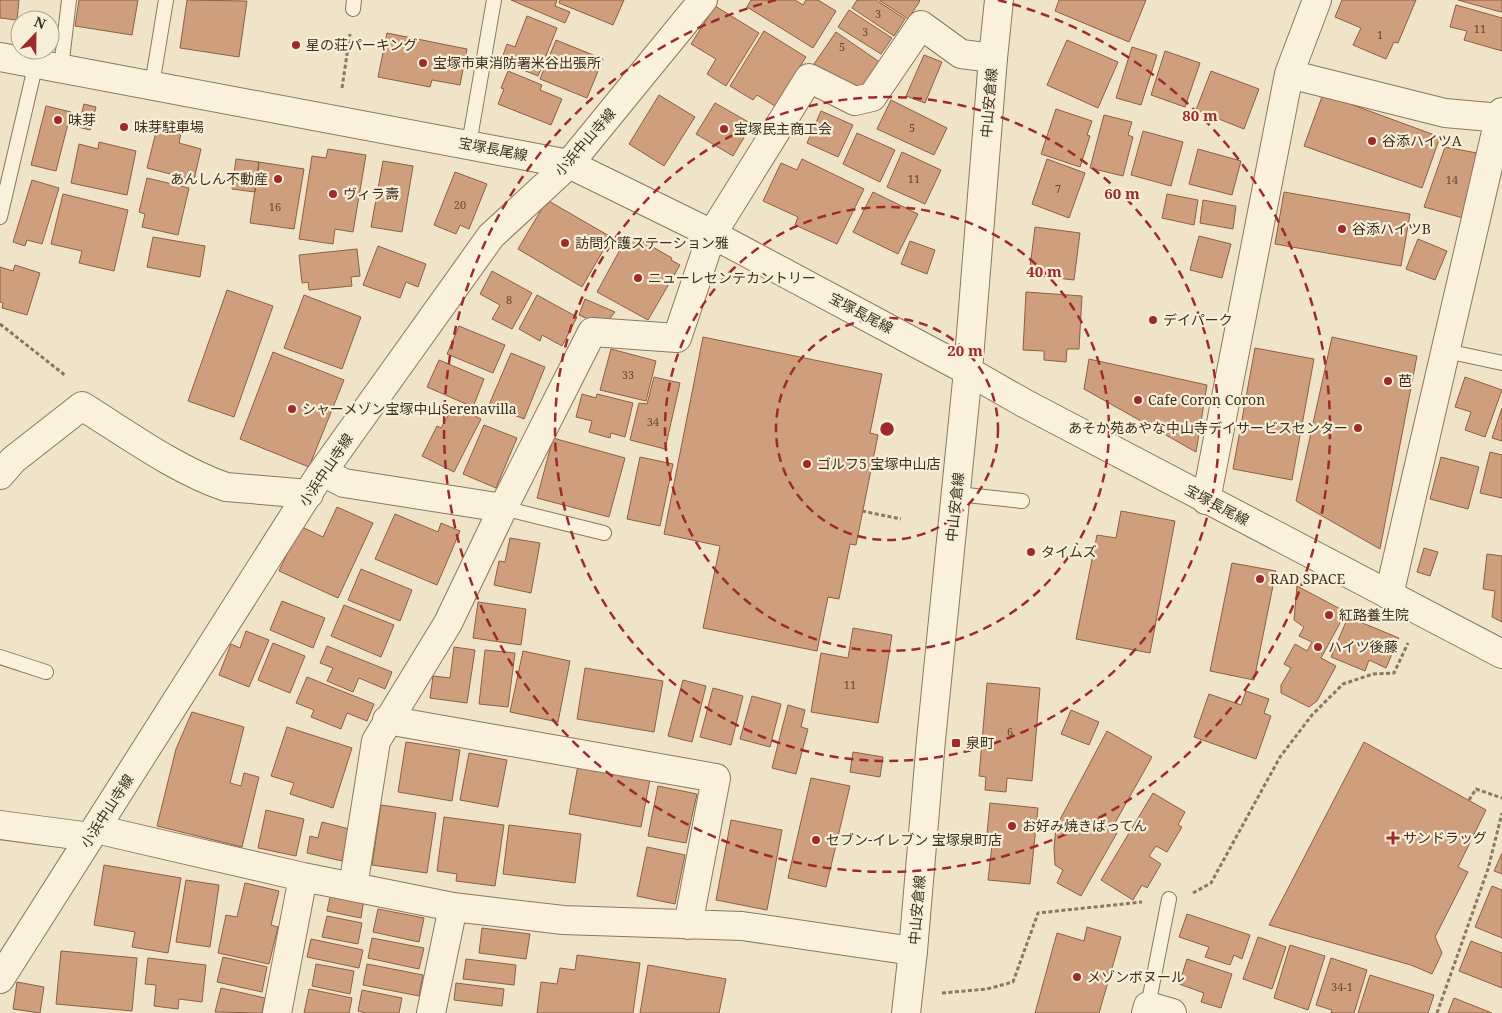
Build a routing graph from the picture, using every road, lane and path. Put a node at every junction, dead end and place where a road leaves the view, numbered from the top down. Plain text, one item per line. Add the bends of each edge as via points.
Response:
1 (69, 0) edge
2 (166, 0) edge
3 (494, 0) edge
4 (703, 0) edge
5 (999, 0) edge
6 (1317, 0) edge
7 (354, 5) edge
8 (0, 56) edge
9 (993, 58) junction
10 (48, 66) junction
11 (1289, 74) junction
12 (152, 85) junction
13 (341, 96) dead end
14 (1501, 116) edge
15 (469, 144) junction
16 (570, 164) junction
17 (0, 217) edge
18 (712, 234) junction
19 (0, 324) edge
20 (1446, 351) junction
21 (1502, 363) edge
22 (968, 371) junction
23 (82, 406) junction
24 (4, 462) edge
25 (316, 483) junction
26 (957, 494) junction
27 (1206, 500) junction
28 (1022, 501) dead end
29 (503, 508) junction
30 (862, 511) dead end
31 (901, 519) dead end
32 (604, 533) dead end
33 (1389, 595) junction
34 (1411, 638) dead end
35 (1502, 654) edge
36 (0, 657) edge
37 (46, 672) dead end
38 (387, 720) junction
39 (1502, 798) edge
40 (1469, 800) dead end
41 (1502, 813) edge
42 (0, 825) edge
43 (93, 833) junction
44 (303, 877) junction
45 (354, 887) junction
46 (1169, 899) junction
47 (452, 907) junction
48 (688, 925) junction
49 (914, 951) junction
50 (0, 979) edge
51 (942, 993) dead end
52 (1155, 1011) edge
53 (277, 1013) edge
54 (431, 1013) edge
55 (906, 1013) edge
56 (1437, 1013) edge

1 - 10 lane
2 - 12 lane
3 - 15 lane
4 - 16 street, 小浜中山寺線
5 - 9 street, 中山安倉線
6 - 11 street
7 - 13 path
8 - 10 street, 宝塚長尾線
9 - 18 street via 961,54 921,25 872,97 855,101 809,78
9 - 22 street, 中山安倉線
10 - 12 street, 宝塚長尾線
10 - 17 lane
11 - 14 street via 1444,113
11 - 27 street
12 - 15 street, 宝塚長尾線
14 - 20 street
15 - 16 street, 宝塚長尾線
16 - 18 street, 宝塚長尾線
16 - 25 street, 小浜中山寺線 via 491,236
18 - 22 street, 宝塚長尾線
18 - 29 street via 677,338 592,332
19 - 23 path via 76,384
20 - 21 lane
20 - 33 street
22 - 26 street, 中山安倉線
22 - 27 street, 宝塚長尾線
23 - 24 street
23 - 25 street via 213,483 226,487
25 - 29 street via 344,483
25 - 43 street, 小浜中山寺線
26 - 28 lane
26 - 49 street, 中山安倉線 via 931,740
27 - 33 street, 宝塚長尾線
29 - 32 lane
29 - 38 street via 448,623
30 - 31 path
33 - 35 street, 宝塚長尾線
34 - 46 path via 1394,673 1373,674 1343,684 1312,715 1280,757 1211,883 1195,892
36 - 37 lane
38 - 45 street via 376,741
38 - 48 street via 716,778
39 - 40 path via 1476,789
41 - 56 path via 1488,869
42 - 43 street
43 - 44 street
43 - 50 street, 小浜中山寺線
44 - 45 street
44 - 53 street
45 - 47 street
46 - 51 path via 1038,913 1013,982 987,989
46 - 52 lane
47 - 48 street via 563,920
47 - 54 street
48 - 49 street via 742,926
49 - 55 street, 中山安倉線

